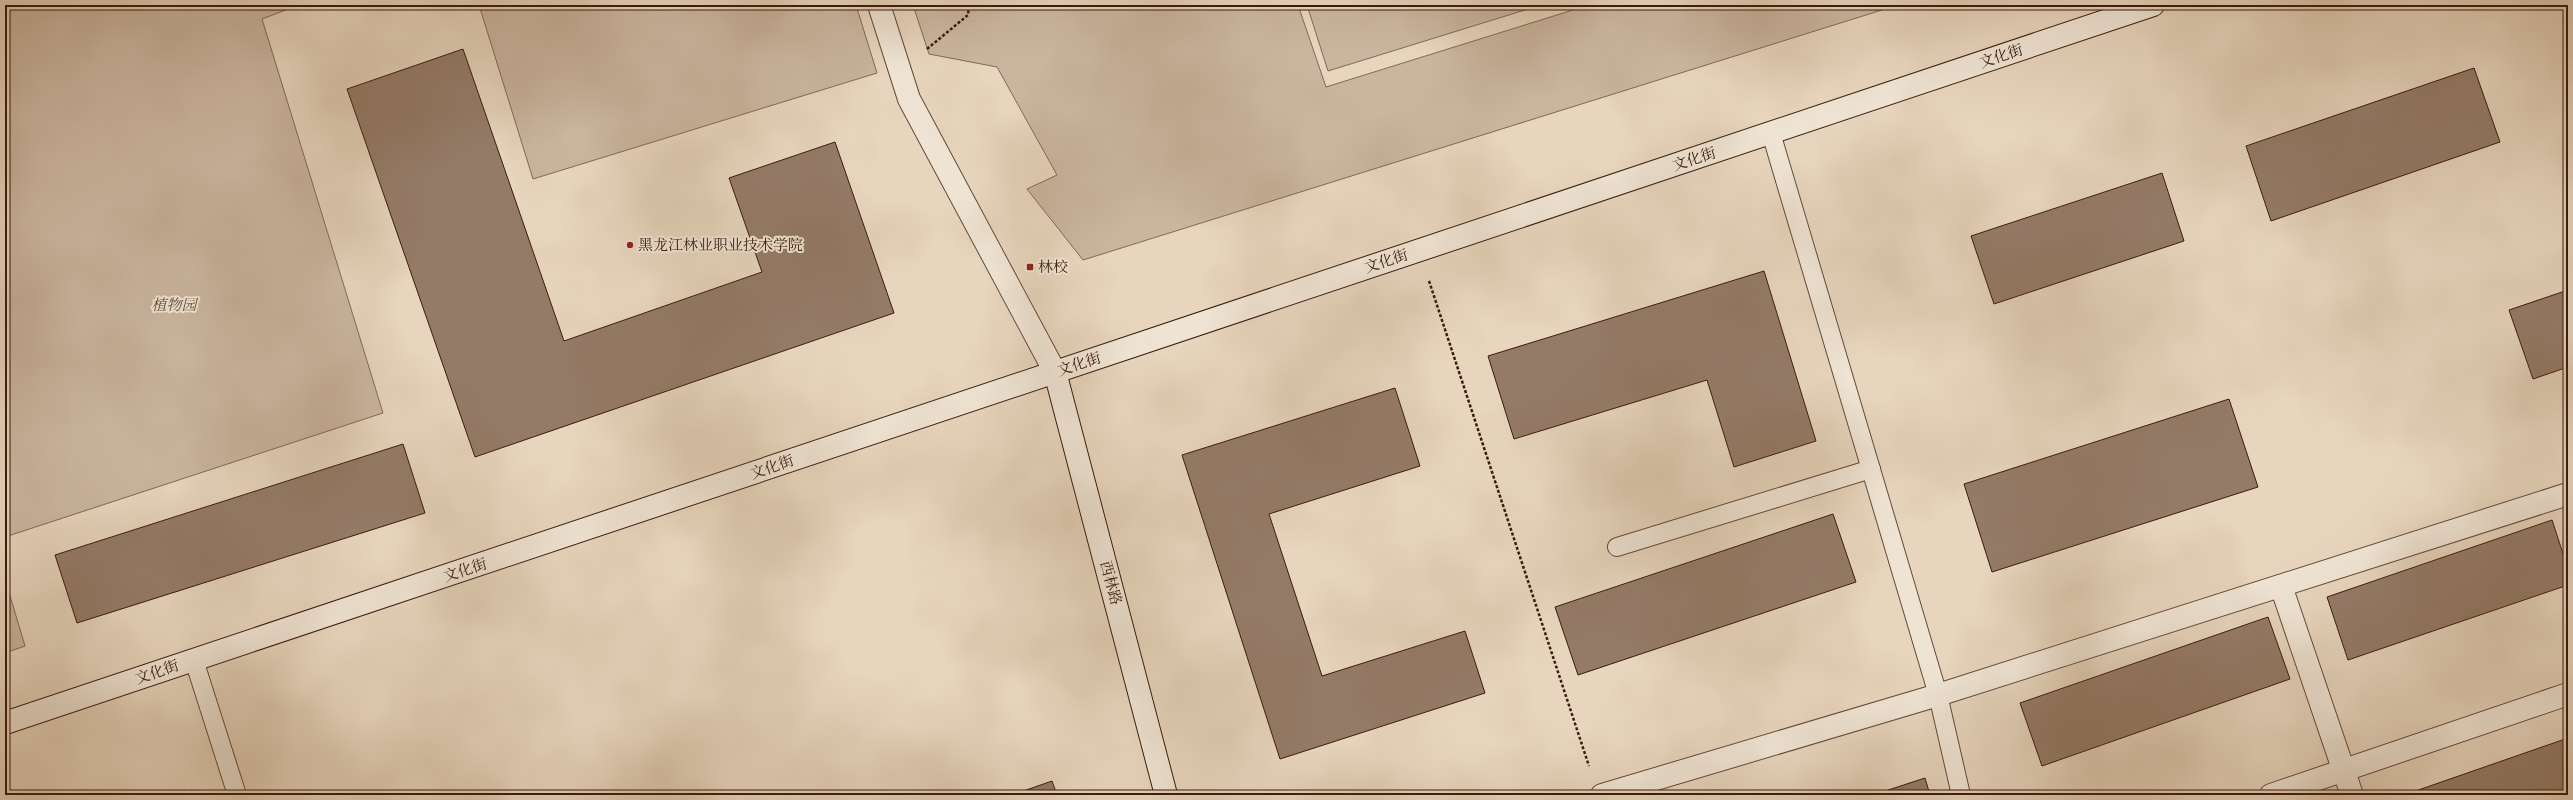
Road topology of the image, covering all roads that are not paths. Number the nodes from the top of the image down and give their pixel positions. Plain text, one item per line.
1 (879, 5) edge
2 (2153, 5) edge
3 (1771, 133) junction
4 (1055, 372) junction
5 (1871, 469) junction
6 (2568, 494) edge
7 (1617, 547) dead end
8 (2281, 586) junction
9 (194, 660) junction
10 (2568, 694) edge
11 (1938, 695) junction
12 (5, 724) edge
13 (2344, 771) junction
14 (237, 795) edge
15 (1166, 795) edge
16 (1602, 795) edge
17 (1961, 795) edge
18 (2272, 795) edge
19 (2352, 795) edge

1 - 4 street, 西林路
2 - 3 street, 文化街
3 - 4 street, 文化街
3 - 5 lane
4 - 9 street, 文化街
4 - 15 street, 西林路
5 - 7 lane
5 - 11 lane
6 - 8 street
8 - 11 street
8 - 13 street
9 - 12 street, 文化街
9 - 14 lane
10 - 13 street
11 - 16 street
11 - 17 lane
13 - 18 street
13 - 19 street

